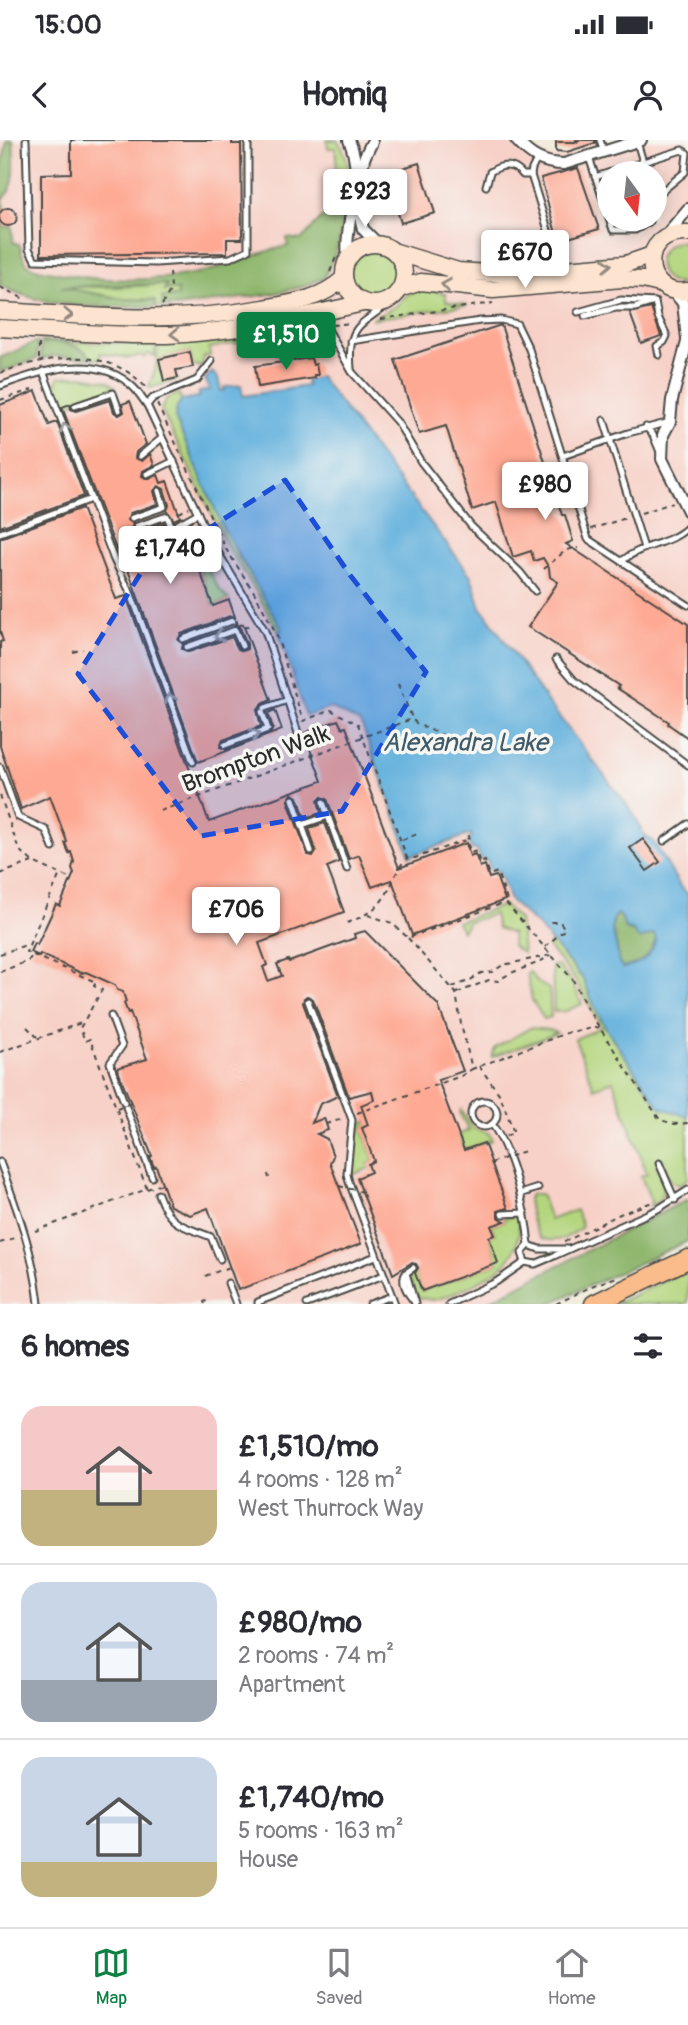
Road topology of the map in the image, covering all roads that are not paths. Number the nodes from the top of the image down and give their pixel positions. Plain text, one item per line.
1 (26, 140) edge
2 (248, 140) edge
3 (350, 140) edge
4 (516, 140) edge
5 (600, 140) edge
6 (373, 141) edge
7 (639, 141) edge
8 (604, 152) junction
9 (589, 156) junction
10 (537, 159) junction
11 (643, 161) edge
12 (646, 161) edge
13 (531, 175) junction
14 (595, 177) joint
15 (597, 183) edge
16 (486, 186) dead end
17 (667, 188) edge
18 (356, 192) junction
19 (688, 209) edge
20 (688, 233) edge
21 (551, 240) dead end
22 (661, 240) junction
23 (379, 244) junction
24 (396, 252) junction
25 (344, 253) junction
26 (652, 255) junction
27 (336, 277) junction
28 (674, 289) edge
29 (397, 293) junction
30 (655, 302) junction
31 (363, 303) junction
32 (0, 311) edge
33 (578, 312) dead end
34 (308, 316) junction
35 (585, 316) dead end
36 (0, 328) edge
37 (688, 338) edge
38 (351, 341) junction
39 (659, 355) dead end
40 (212, 362) dead end
41 (43, 371) junction
42 (352, 372) junction
43 (684, 376) edge
44 (0, 386) edge
45 (147, 405) junction
46 (75, 406) dead end
47 (119, 410) dead end
48 (604, 420) dead end
49 (670, 422) junction
50 (646, 427) junction
51 (162, 438) junction
52 (610, 440) junction
53 (140, 456) dead end
54 (563, 456) junction
55 (662, 459) junction
56 (174, 461) junction
57 (147, 474) dead end
58 (159, 491) dead end
59 (91, 499) junction
60 (688, 511) edge
61 (198, 513) junction
62 (132, 518) dead end
63 (137, 526) dead end
64 (688, 527) edge
65 (0, 533) edge
66 (215, 548) junction
67 (644, 548) junction
68 (183, 559) dead end
69 (622, 561) junction
70 (535, 591) dead end
71 (688, 605) edge
72 (232, 621) dead end
73 (183, 639) dead end
74 (187, 646) dead end
75 (242, 646) dead end
76 (556, 659) dead end
77 (288, 700) junction
78 (298, 733) dead end
79 (225, 745) dead end
80 (193, 762) dead end
81 (688, 765) edge
82 (0, 767) edge
83 (293, 799) dead end
84 (323, 802) dead end
85 (328, 816) junction
86 (688, 824) edge
87 (302, 825) junction
88 (664, 841) dead end
89 (53, 848) dead end
90 (311, 851) dead end
91 (347, 869) dead end
92 (308, 1001) dead end
93 (111, 1016) dead end
94 (492, 1124) junction
95 (0, 1162) edge
96 (659, 1163) dead end
97 (152, 1177) dead end
98 (538, 1188) dead end
99 (688, 1190) edge
100 (158, 1194) dead end
101 (520, 1194) junction
102 (673, 1197) junction
103 (646, 1205) road end
104 (525, 1213) junction
105 (649, 1213) junction
106 (502, 1214) dead end
107 (529, 1245) junction
108 (539, 1249) junction
109 (568, 1249) junction
110 (376, 1256) junction
111 (220, 1259) dead end
112 (688, 1259) edge
113 (524, 1262) junction
114 (538, 1262) junction
115 (413, 1268) dead end
116 (384, 1275) junction
117 (228, 1283) dead end
118 (392, 1296) junction
119 (414, 1302) edge
120 (39, 1304) edge
121 (236, 1304) edge
122 (258, 1304) edge
123 (307, 1304) edge
124 (370, 1304) edge
125 (395, 1304) edge
126 (449, 1304) edge
127 (594, 1304) edge

1 - 2 lane
3 - 6 street
3 - 18 street
4 - 10 street
5 - 8 lane
6 - 18 street
7 - 8 street
7 - 11 lane
8 - 9 street
9 - 10 street
9 - 14 lane
10 - 13 lane
12 - 17 lane
13 - 16 lane
13 - 21 lane
14 - 15 lane
18 - 23 street
18 - 25 street
19 - 22 street
20 - 22 main road
22 - 26 main road
23 - 24 main road
23 - 25 main road
24 -> 26 main road
24 - 29 main road
25 - 27 main road
26 - 28 main road
27 - 31 main road
32 -> 27 main road
28 -> 29 main road
28 - 37 street
29 - 31 main road
29 - 38 lane
30 - 33 lane
30 - 35 lane
30 - 39 lane
31 - 34 main road
34 -> 36 main road
34 - 42 lane
37 - 43 street
38 - 42 lane
38 - 54 lane
40 - 45 lane
41 - 44 lane
41 - 45 lane
59 -> 41 lane
42 - 70 lane
43 - 49 street
45 - 51 lane
46 - 47 lane
48 - 52 lane
49 - 50 lane
49 - 55 street
50 - 52 lane
50 - 55 lane
51 - 53 lane
51 - 56 lane
52 - 54 lane
52 - 67 lane
54 - 69 lane
55 - 60 street
56 - 57 lane
56 - 61 lane
58 - 62 lane
59 - 65 lane
80 -> 59 lane
61 - 63 lane
61 - 66 lane
64 - 67 lane
66 - 68 lane
66 - 77 lane
67 - 69 lane
69 - 71 lane
72 - 73 lane
75 -> 74 lane
76 - 81 lane
77 - 78 lane
79 -> 77 lane
82 - 89 lane
83 - 87 lane
84 - 85 lane
85 - 87 lane
85 - 91 lane
86 - 88 lane
87 - 90 lane
92 - 110 lane
93 - 97 lane
94 - 94 lane
94 - 101 lane
95 - 120 lane
96 - 102 lane
98 - 101 lane
99 - 102 lane
100 - 111 lane
101 - 104 lane
102 - 105 lane
103 - 105 lane
104 - 106 lane
104 - 107 lane
105 - 109 lane
107 - 108 lane
107 - 113 lane
108 - 109 lane
108 - 114 lane
109 - 114 lane
110 - 116 lane
110 - 122 lane
112 - 127 main road
113 - 114 lane
113 - 126 lane
115 - 119 lane
116 - 118 lane
116 - 123 lane
117 - 121 lane
118 - 124 lane
118 - 125 lane

